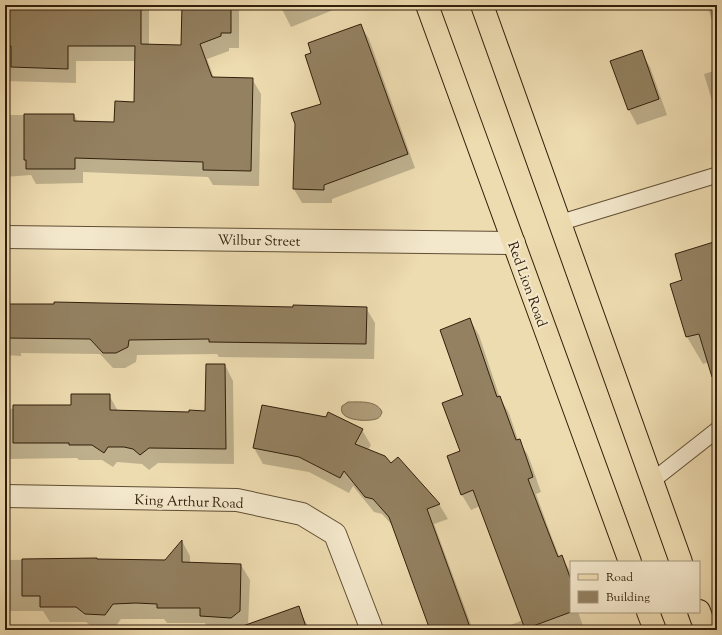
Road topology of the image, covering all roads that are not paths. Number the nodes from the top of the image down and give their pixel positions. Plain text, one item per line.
1 (427, 5) edge
2 (482, 5) edge
3 (717, 175) edge
4 (559, 224) junction
5 (5, 237) edge
6 (514, 243) junction
7 (717, 430) edge
8 (652, 481) junction
9 (5, 496) edge
10 (630, 561) edge
11 (681, 561) edge
12 (648, 613) edge
13 (700, 613) edge
14 (372, 630) edge
15 (654, 630) edge
16 (706, 630) edge

1 - 6 main road, Red Lion Road
2 - 4 main road
3 - 4 lane
4 - 8 main road
5 - 6 street, Wilbur Street
6 - 10 main road, Red Lion Road
7 - 8 lane
8 - 11 main road
9 - 14 street, King Arthur Road
12 - 15 main road
13 - 16 main road

